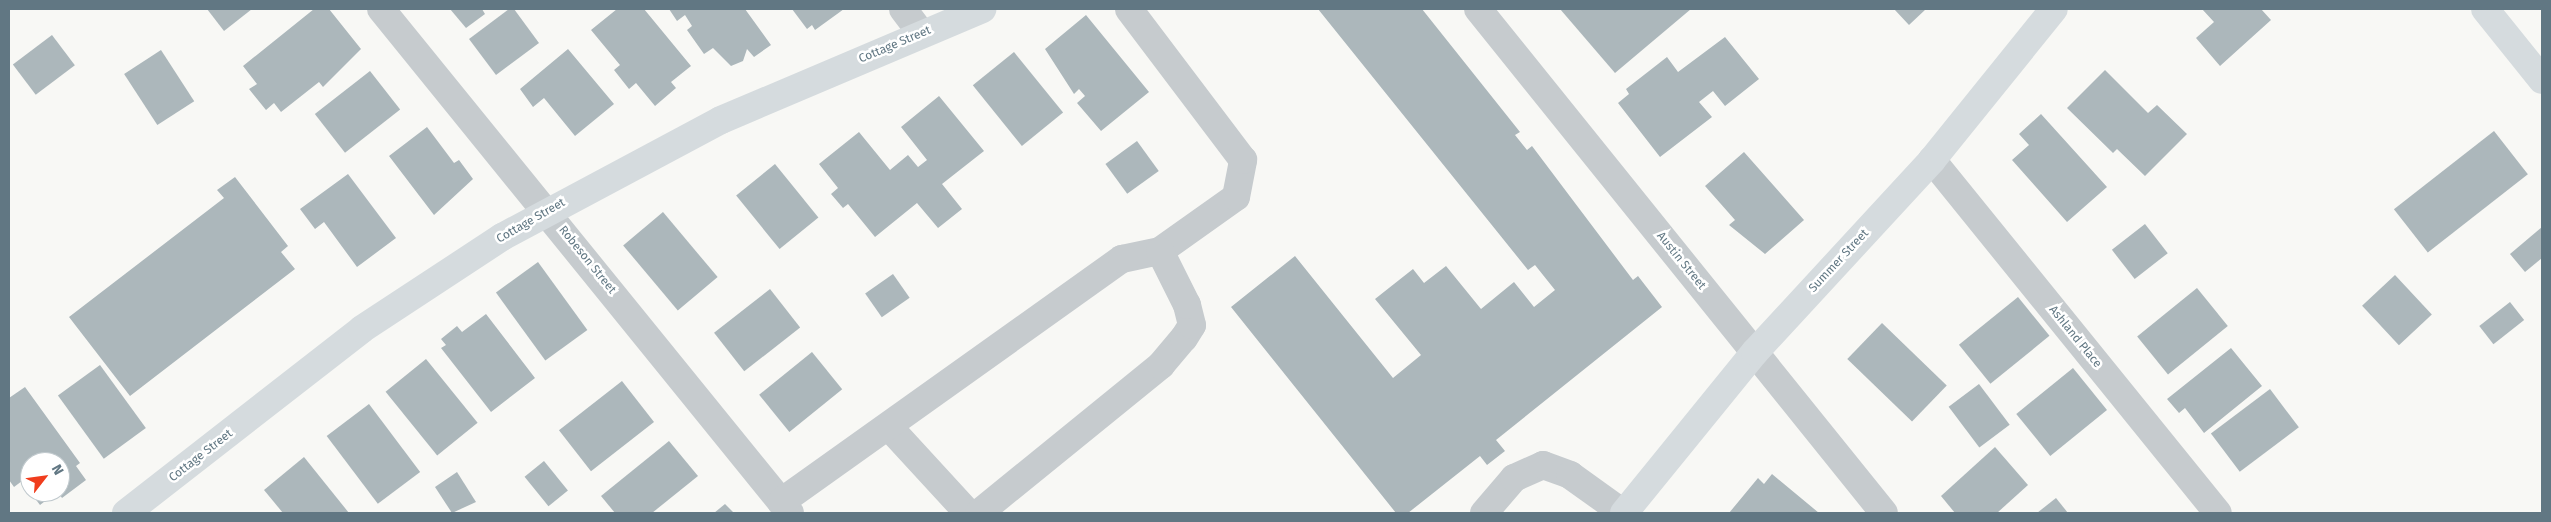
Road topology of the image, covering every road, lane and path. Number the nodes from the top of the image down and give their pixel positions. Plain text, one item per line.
1 (381, 9) edge
2 (903, 9) edge
3 (982, 9) edge
4 (1129, 9) edge
5 (1478, 9) edge
6 (2054, 9) edge
7 (2484, 9) edge
8 (922, 34) junction
9 (2542, 80) edge
10 (1932, 160) junction
11 (547, 211) junction
12 (1160, 251) junction
13 (1755, 352) junction
14 (889, 427) junction
15 (786, 508) edge
16 (126, 513) edge
17 (968, 513) edge
18 (979, 513) edge
19 (1484, 513) edge
20 (1623, 513) edge
21 (1884, 513) edge
22 (2218, 513) edge

1 - 11 street, Robeson Street
2 - 8 street
3 - 8 main road, Cottage Street
4 - 12 street
5 - 13 street, Austin Street
6 - 10 main road, Summer Street
7 - 9 main road
8 - 11 main road, Cottage Street
10 - 13 main road, Summer Street
10 - 22 street, Ashland Place
11 - 15 street, Robeson Street
11 - 16 main road, Cottage Street
12 - 14 street
12 - 18 street
13 - 20 main road, Summer Street
13 - 21 street, Austin Street
14 - 15 street
14 - 17 street
19 - 20 street

